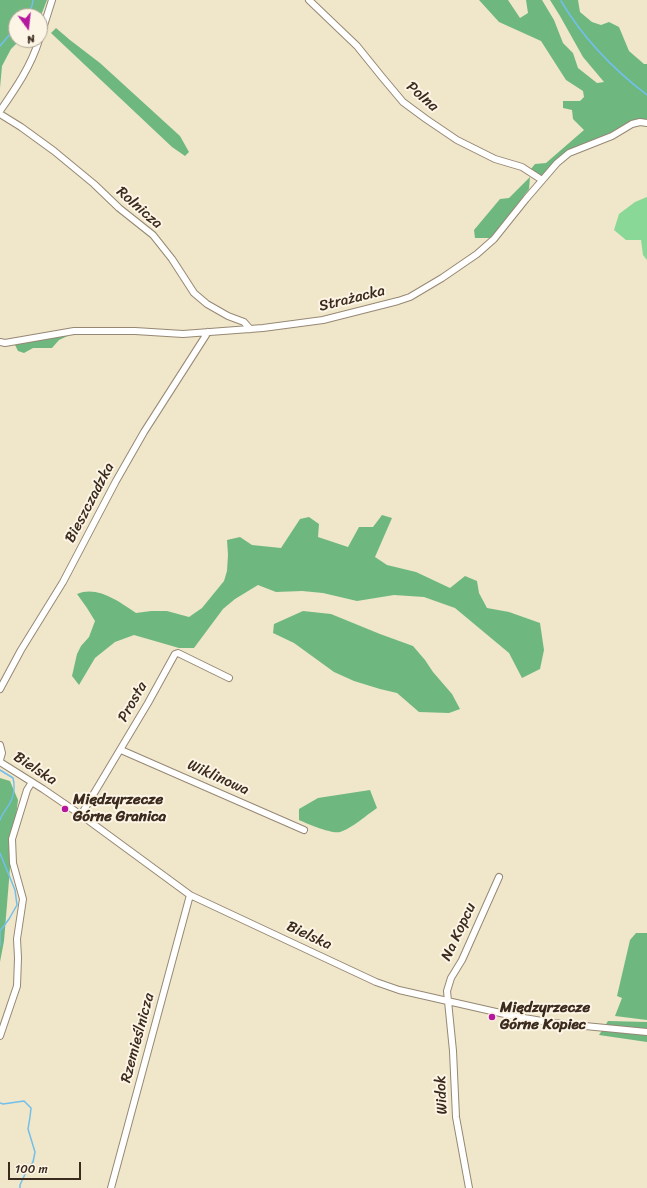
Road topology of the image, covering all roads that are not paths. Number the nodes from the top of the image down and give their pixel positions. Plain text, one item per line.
1 (52, 0) edge
2 (309, 0) edge
3 (48, 13) edge
4 (37, 48) edge
5 (0, 111) edge
6 (0, 114) edge
7 (647, 122) edge
8 (542, 180) junction
9 (250, 329) junction
10 (208, 332) junction
11 (0, 342) edge
12 (229, 678) dead end
13 (0, 689) edge
14 (0, 745) edge
15 (120, 750) junction
16 (0, 761) edge
17 (32, 782) junction
18 (81, 815) junction
19 (304, 830) dead end
20 (499, 877) dead end
21 (190, 895) junction
22 (447, 1000) junction
23 (647, 1032) edge
24 (0, 1036) edge
25 (112, 1188) edge
26 (469, 1188) edge

1 - 3 street
2 - 8 street, Polna
4 - 5 street
6 - 9 street, Rolnicza
7 - 8 street, Strażacka
8 - 9 street, Strażacka
9 - 10 street, Strażacka
10 - 11 street, Strażacka
10 - 13 street, Bieszczadzka
12 - 15 street, Prosta
14 - 16 street
15 - 18 street, Prosta
15 - 19 street, Wiklinowa
16 - 17 street, Bielska
17 - 18 street, Bielska
17 - 24 street
18 - 21 street, Bielska
20 - 22 street, Na Kopcu
21 - 22 street, Bielska
21 - 25 street, Rzemieślnicza
22 - 23 street, Bielska
22 - 26 street, Widok

